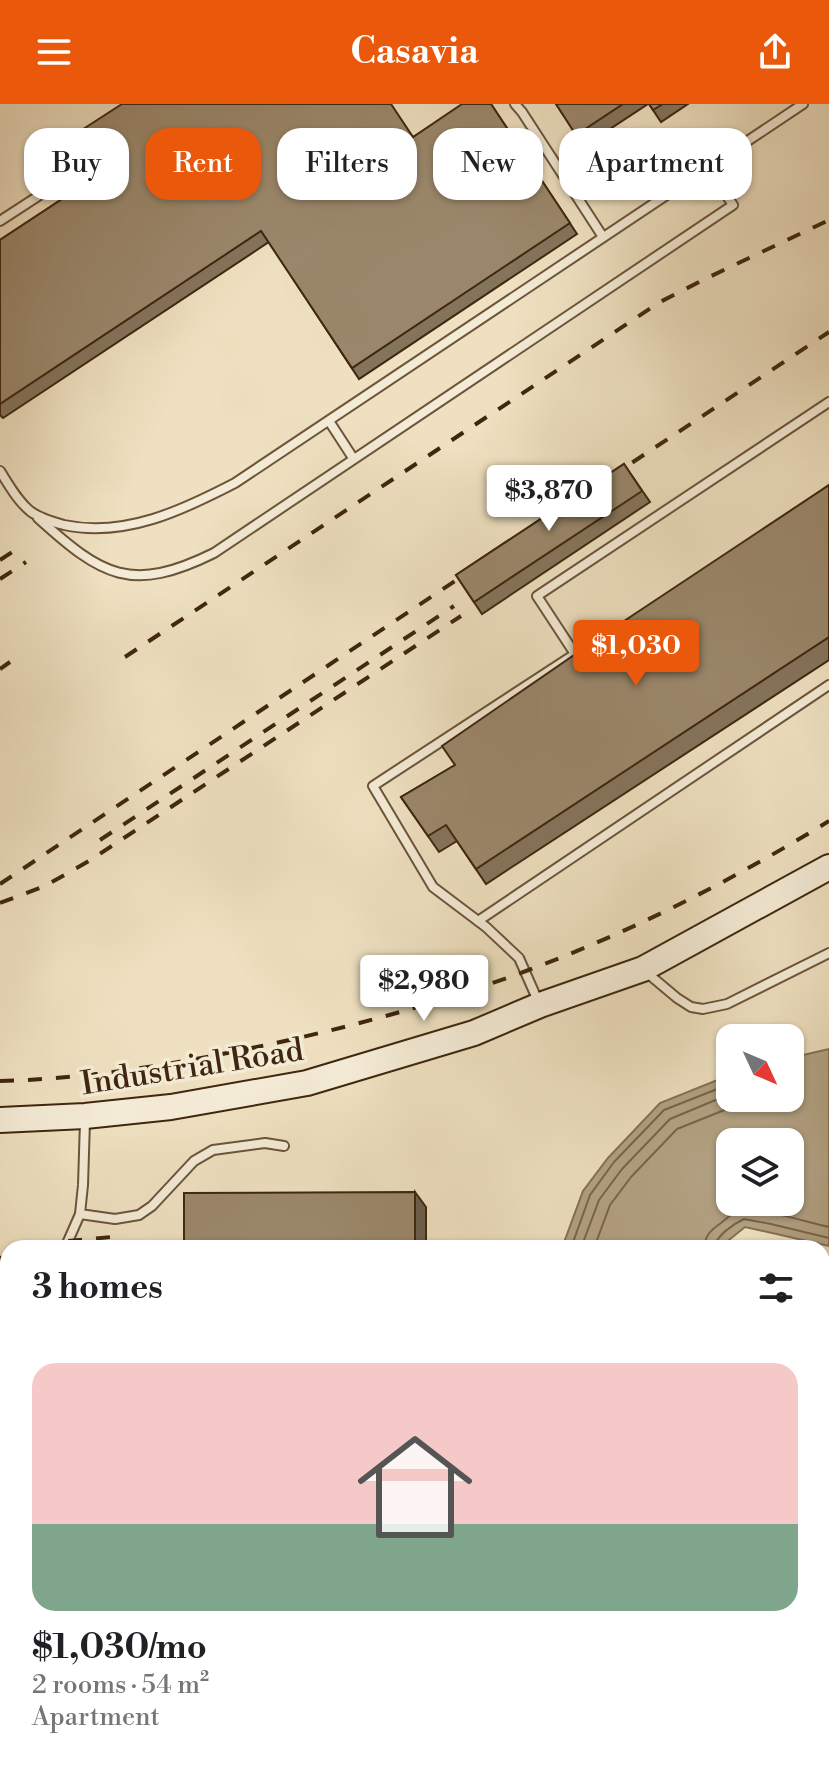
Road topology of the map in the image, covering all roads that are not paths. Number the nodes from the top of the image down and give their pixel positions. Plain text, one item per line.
1 (515, 104) edge
2 (803, 104) edge
3 (752, 138) edge
4 (32, 200) edge
5 (659, 200) edge
6 (730, 200) edge
7 (0, 221) edge
8 (603, 237) junction
9 (829, 402) edge
10 (329, 421) junction
11 (353, 458) junction
12 (0, 471) edge
13 (32, 512) junction
14 (829, 685) edge
15 (829, 867) edge
16 (478, 921) junction
17 (829, 953) edge
18 (643, 969) junction
19 (540, 1005) junction
20 (85, 1116) junction
21 (0, 1120) edge
22 (284, 1146) dead end
23 (80, 1214) junction
24 (69, 1240) edge

1 - 8 lane
2 - 3 lane
4 - 7 lane
5 - 8 lane
6 - 11 lane
8 - 10 lane
9 - 16 lane
10 - 11 lane
10 - 13 lane
11 - 13 lane
12 - 13 lane
14 - 16 lane
15 - 18 street, Industrial Road
16 - 19 lane
17 - 18 lane
18 - 19 street, Industrial Road
19 - 20 street, Industrial Road
20 - 21 street, Industrial Road
20 - 23 lane
22 - 23 lane
23 - 24 lane

